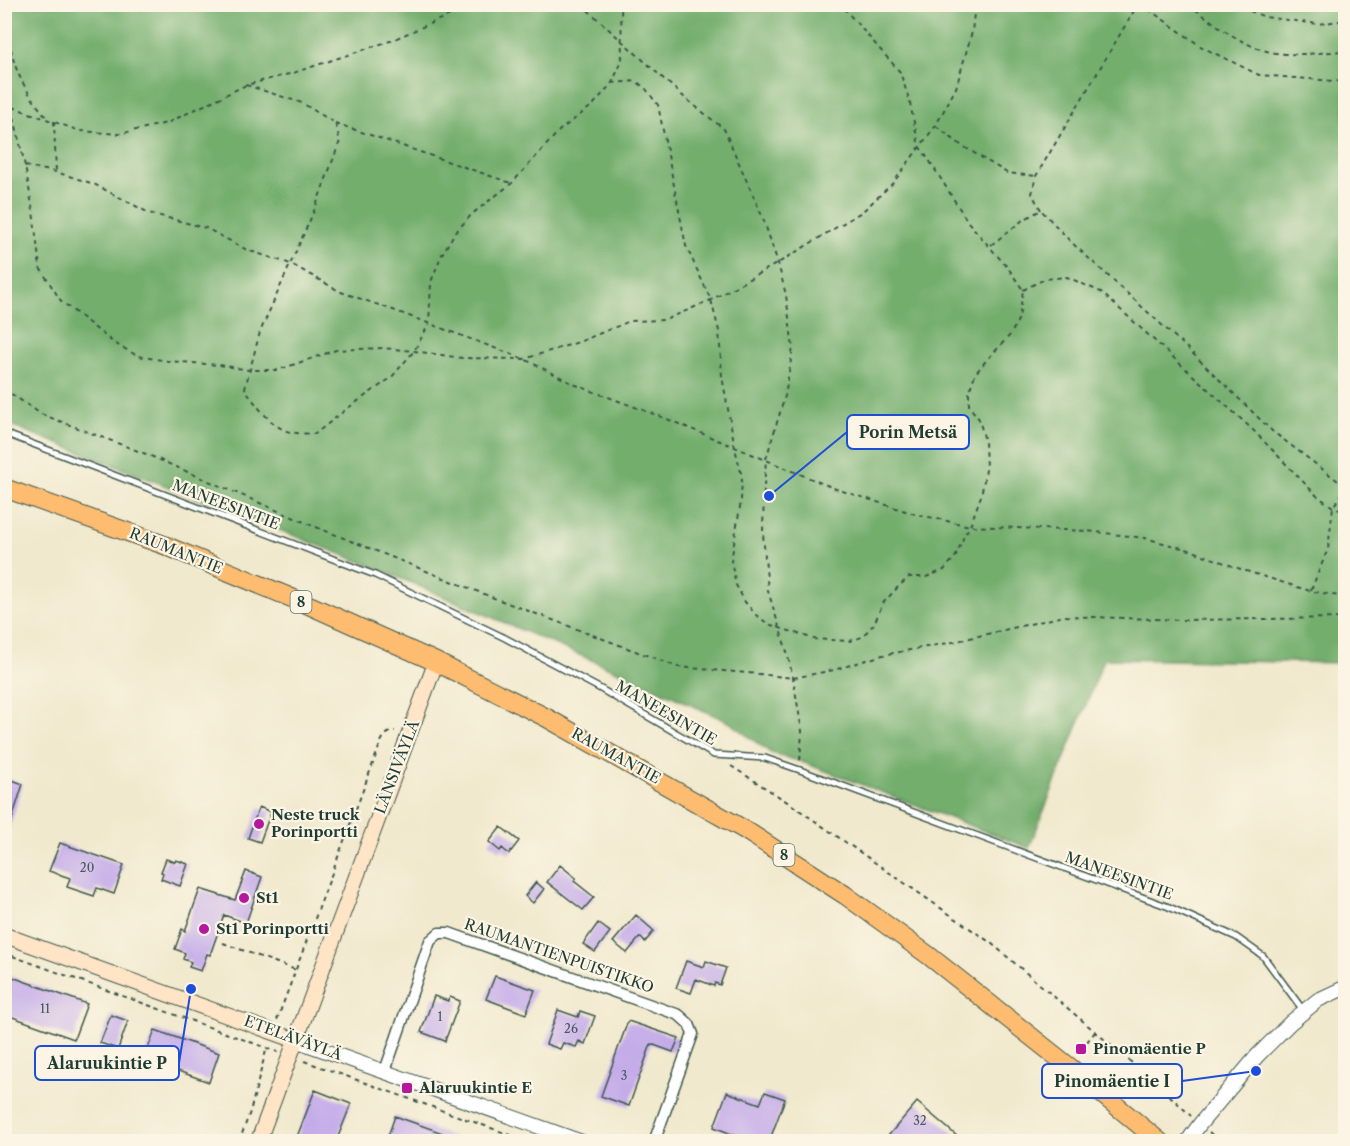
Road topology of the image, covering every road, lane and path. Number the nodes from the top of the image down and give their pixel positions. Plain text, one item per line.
1 (12, 4) edge
2 (475, 4) edge
3 (581, 4) edge
4 (621, 4) edge
5 (840, 4) edge
6 (975, 4) edge
7 (1140, 4) edge
8 (1188, 4) edge
9 (1233, 4) edge
10 (1346, 20) edge
11 (622, 43) junction
12 (1346, 51) edge
13 (1346, 82) edge
14 (4, 83) edge
15 (612, 83) junction
16 (246, 85) junction
17 (4, 104) edge
18 (12, 108) junction
19 (47, 118) junction
20 (54, 121) junction
21 (335, 123) junction
22 (936, 125) junction
23 (919, 146) junction
24 (25, 166) junction
25 (56, 172) junction
26 (1036, 176) junction
27 (512, 183) junction
28 (1041, 210) junction
29 (990, 246) junction
30 (778, 263) junction
31 (291, 264) junction
32 (1023, 290) junction
33 (711, 300) junction
34 (429, 324) junction
35 (414, 351) junction
36 (524, 359) junction
37 (249, 370) junction
38 (4, 389) edge
39 (4, 433) edge
40 (735, 448) junction
41 (766, 459) junction
42 (1345, 487) edge
43 (4, 488) edge
44 (1333, 507) junction
45 (1346, 513) edge
46 (970, 526) junction
47 (1310, 591) junction
48 (1346, 597) edge
49 (1346, 618) edge
50 (780, 628) junction
51 (436, 662) junction
52 (793, 678) junction
53 (410, 730) junction
54 (714, 755) junction
55 (800, 770) junction
56 (4, 935) edge
57 (223, 943) dead end
58 (4, 953) edge
59 (296, 970) junction
60 (1346, 987) edge
61 (1304, 1012) junction
62 (273, 1031) junction
63 (1095, 1032) junction
64 (295, 1040) junction
65 (267, 1048) junction
66 (1081, 1049) dead end
67 (289, 1056) junction
68 (384, 1071) junction
69 (1200, 1124) junction
70 (239, 1142) edge
71 (258, 1142) edge
72 (530, 1142) edge
73 (582, 1142) edge
74 (654, 1142) edge
75 (1160, 1142) edge
76 (1187, 1142) edge

1 - 19 path
2 - 16 path
3 - 11 path
4 - 11 path
5 - 23 path
6 - 22 path
7 - 13 path
7 - 26 path
8 - 12 path
9 - 10 path
11 - 15 path
11 - 30 path
14 - 18 path
15 - 27 path
15 - 33 path
16 - 20 path
16 - 21 path
17 - 18 path
18 - 19 path
18 - 24 path
19 - 20 path
20 - 25 path
21 - 27 path
21 - 31 path
22 - 23 path
22 - 26 path
23 - 29 path
23 - 30 path
24 - 25 path
24 - 37 path
25 - 31 path
26 - 28 path
27 - 34 path
28 - 29 path
28 - 42 path
29 - 32 path
30 - 33 path
30 - 41 path
31 - 34 path
31 - 37 path
32 - 44 path
32 - 46 path
33 - 36 path
33 - 40 path
34 - 35 path
34 - 36 path
35 - 36 path
35 - 37 path
35 - 37 path
36 - 40 path
38 - 52 path
39 - 54 lane, MANEESINTIE
40 - 41 path
40 - 50 path
41 - 46 path
41 - 50 path
42 - 44 path
43 - 51 highway, RAUMANTIE / 8
44 - 45 path
44 - 47 path
46 - 47 path
46 - 50 path
47 - 48 path
49 - 52 path
50 - 52 path
51 - 53 main road, LÄNSIVÄYLÄ
51 - 75 highway, RAUMANTIE / 8
52 - 55 path
53 - 59 path
53 - 64 main road, LÄNSIVÄYLÄ
54 - 55 lane, MANEESINTIE
54 - 63 path
55 - 61 lane, MANEESINTIE
56 - 62 main road, ETELÄVÄYLÄ
57 - 59 path
58 - 65 path
59 - 62 path
60 - 61 street
61 - 69 street
62 - 64 main road, ETELÄVÄYLÄ
62 - 65 path
63 - 66 path
63 - 69 path
64 - 67 main road, LÄNSIVÄYLÄ
64 - 68 street, ETELÄVÄYLÄ
65 - 67 path
65 - 70 path
67 - 71 main road, LÄNSIVÄYLÄ
67 - 72 path
68 - 73 street, ETELÄVÄYLÄ
68 - 74 street, RAUMANTIENPUISTIKKO
69 - 76 street

